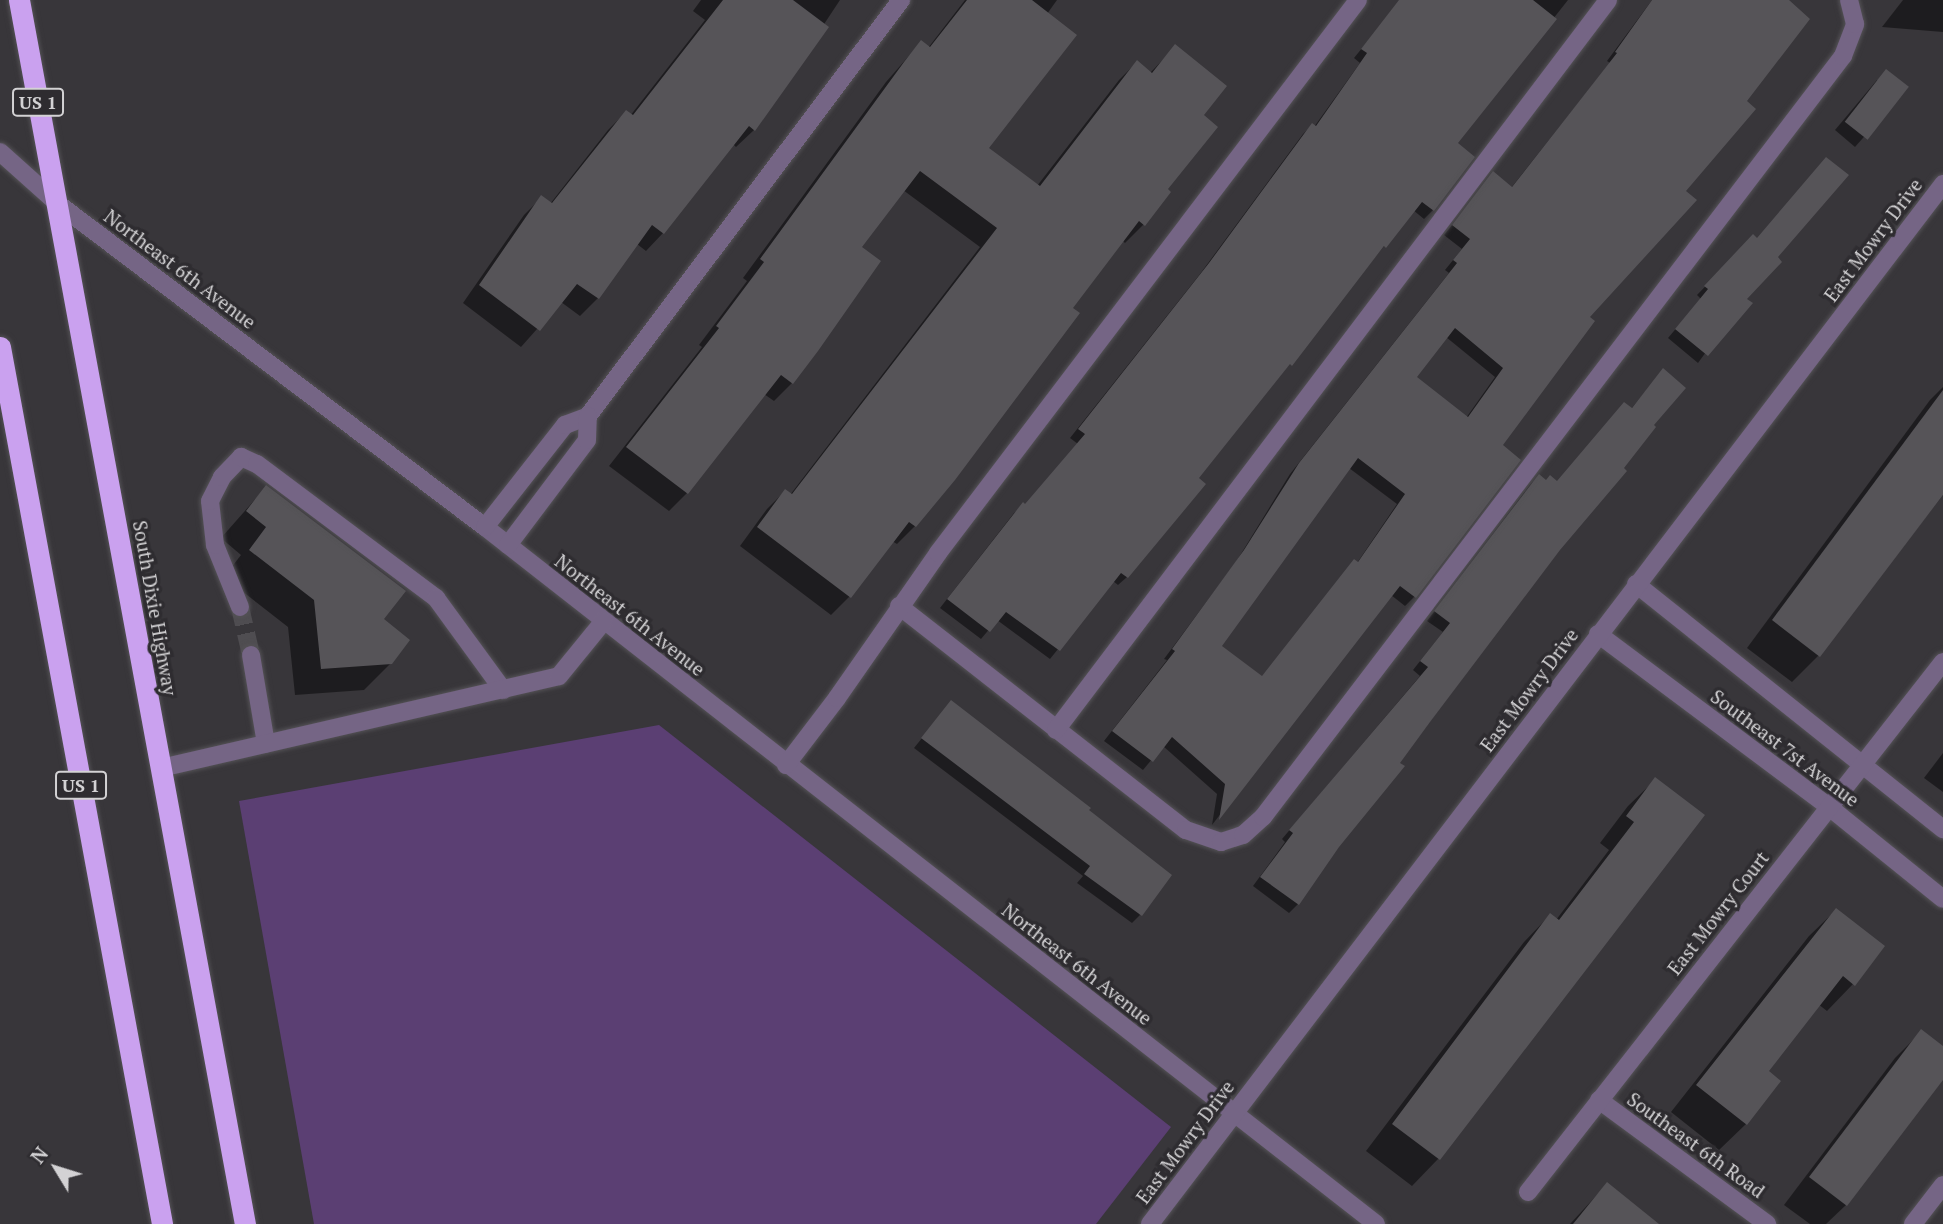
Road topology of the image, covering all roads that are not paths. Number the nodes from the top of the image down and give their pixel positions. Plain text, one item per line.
1 (19, 0) edge
2 (901, 0) edge
3 (1358, 0) edge
4 (1608, 0) edge
5 (1849, 0) edge
6 (0, 152) edge
7 (1943, 184) edge
8 (57, 203) junction
9 (0, 347) edge
10 (588, 416) junction
11 (485, 527) junction
12 (508, 545) junction
13 (1636, 584) junction
14 (900, 606) junction
15 (240, 607) tunnel mouth
16 (603, 622) junction
17 (1598, 634) junction
18 (251, 655) tunnel mouth
19 (1943, 662) edge
20 (503, 690) junction
21 (1056, 730) junction
22 (266, 744) junction
23 (1864, 764) junction
24 (786, 765) junction
25 (161, 768) junction
26 (1829, 807) junction
27 (1943, 829) edge
28 (1943, 899) edge
29 (1599, 1100) junction
30 (1233, 1112) junction
31 (1943, 1185) edge
32 (1528, 1192) dead end
33 (162, 1224) edge
34 (245, 1224) edge
35 (1150, 1224) edge
36 (1376, 1224) edge
37 (1767, 1224) edge
38 (1913, 1224) edge

1 - 8 highway, South Dixie Highway / US 1
2 - 10 street
3 - 14 street
4 - 21 street
5 - 21 street
6 - 8 street, Northeast 6th Avenue
7 - 13 street, East Mowry Drive
8 - 11 street, Northeast 6th Avenue
8 - 25 highway, South Dixie Highway / US 1
9 - 33 highway, US 1
10 - 11 street
10 - 12 street
11 - 12 street, Northeast 6th Avenue
12 - 16 street, Northeast 6th Avenue
13 - 17 street, East Mowry Drive
13 - 23 street, Southeast 7st Avenue
14 - 21 street
14 - 24 street
15 - 20 street
16 - 20 street
16 - 24 street, Northeast 6th Avenue
17 - 26 street, Southeast 7st Avenue
17 - 30 street, East Mowry Drive
18 - 22 street
19 - 23 street, East Mowry Court
20 - 22 street
22 - 25 street
23 - 26 street, East Mowry Court
23 - 27 street, Southeast 7st Avenue
24 - 30 street, Northeast 6th Avenue
25 - 34 highway, South Dixie Highway / US 1
26 - 28 street, Southeast 7st Avenue
26 - 29 street, East Mowry Court
29 - 32 street, East Mowry Court
29 - 37 street, Southeast 6th Road
30 - 35 street, East Mowry Drive
30 - 36 street, Northeast 6th Avenue
31 - 38 street

